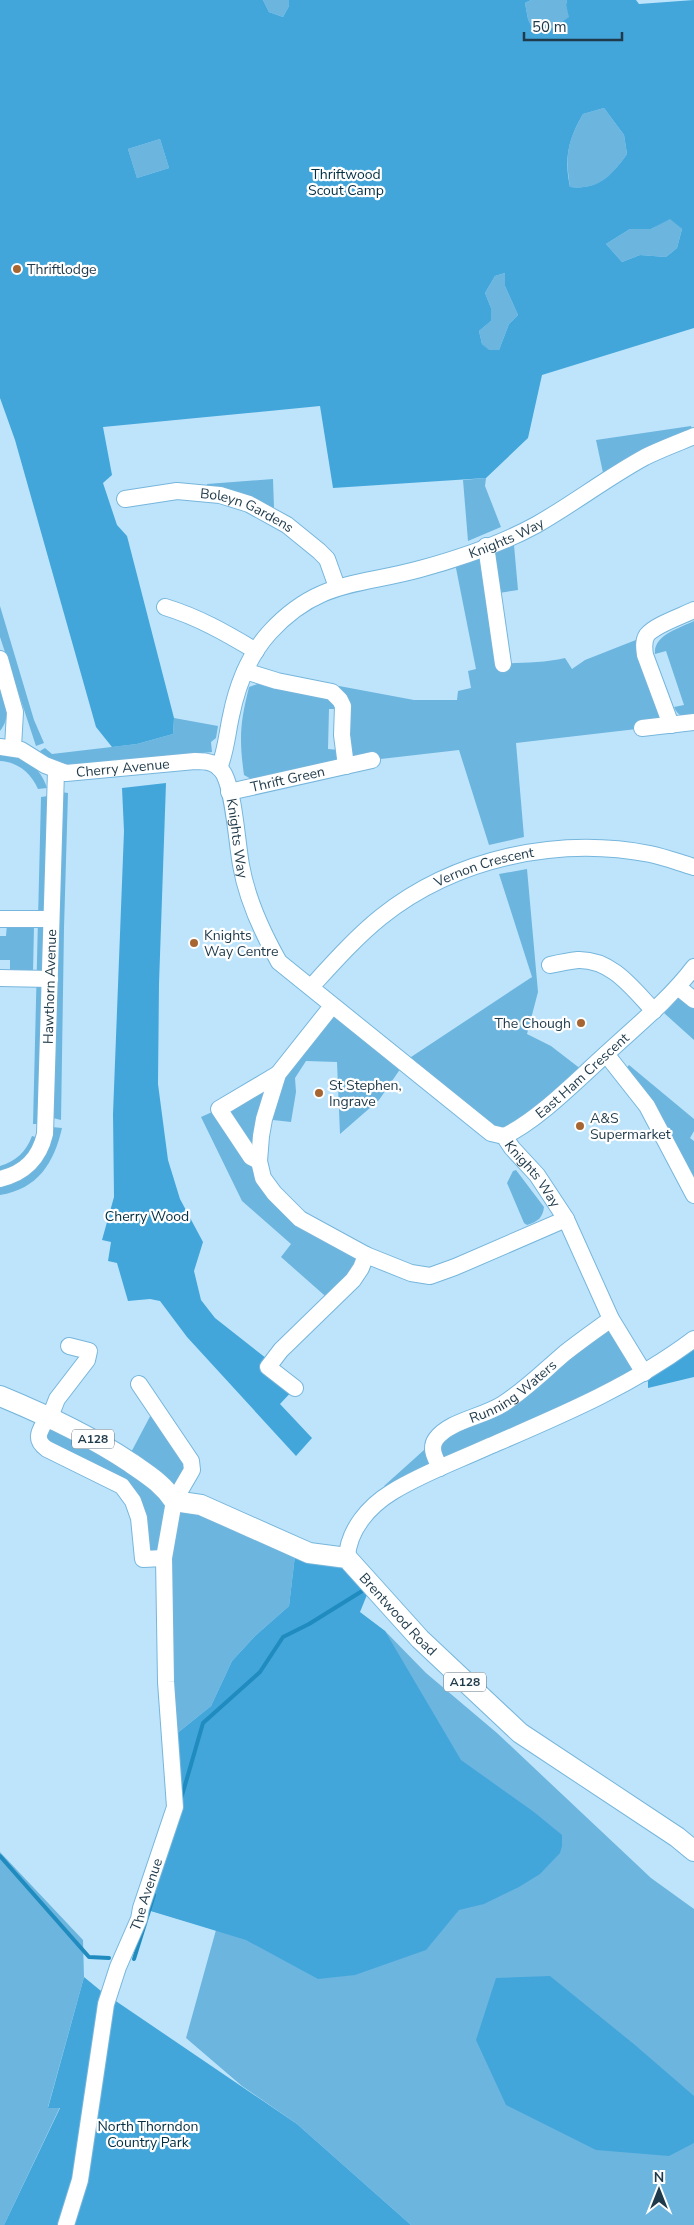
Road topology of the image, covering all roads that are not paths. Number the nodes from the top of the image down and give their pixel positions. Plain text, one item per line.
1 (694, 436) edge
2 (126, 499) dead end
3 (486, 546) junction
4 (337, 587) junction
5 (165, 608) dead end
6 (694, 610) edge
7 (256, 651) junction
8 (0, 658) edge
9 (503, 664) dead end
10 (245, 671) junction
11 (694, 722) edge
12 (670, 725) junction
13 (642, 728) dead end
14 (7, 747) edge
15 (372, 760) dead end
16 (346, 766) junction
17 (219, 768) junction
18 (56, 771) junction
19 (229, 792) junction
20 (694, 867) edge
21 (0, 919) edge
22 (51, 919) junction
23 (550, 965) dead end
24 (694, 967) edge
25 (0, 978) edge
26 (50, 979) junction
27 (311, 987) junction
28 (678, 987) junction
29 (694, 1000) edge
30 (332, 1006) junction
31 (654, 1011) junction
32 (606, 1054) junction
33 (278, 1074) junction
34 (504, 1136) junction
35 (259, 1161) junction
36 (0, 1179) edge
37 (694, 1195) edge
38 (566, 1219) junction
39 (366, 1256) junction
40 (612, 1319) junction
41 (694, 1339) edge
42 (69, 1346) dead end
43 (644, 1373) junction
44 (139, 1384) dead end
45 (295, 1388) dead end
46 (0, 1396) edge
47 (49, 1416) junction
48 (440, 1468) junction
49 (174, 1501) junction
50 (164, 1558) junction
51 (348, 1558) junction
52 (694, 1851) edge
53 (66, 2225) edge

1 - 3 street, Knights Way
2 - 4 street, Boleyn Gardens
3 - 4 street, Knights Way
3 - 9 street
4 - 7 street, Knights Way
5 - 7 street
6 - 12 street
7 - 10 street, Knights Way
8 - 14 street
10 - 16 street
10 - 17 street, Knights Way
11 - 12 street
12 - 13 street
14 - 18 street, Cherry Avenue
15 - 16 street, Thrift Green
16 - 19 street, Thrift Green
17 - 18 street, Cherry Avenue
17 - 19 street, Knights Way
18 - 22 street, Hawthorn Avenue
19 - 27 street, Knights Way
20 - 27 street, Vernon Crescent
21 - 22 street
22 - 26 street, Hawthorn Avenue
23 - 31 street
24 - 28 street, East Ham Crescent
25 - 26 street
26 - 36 street, Hawthorn Avenue
27 - 30 street, Knights Way
28 - 29 street
28 - 31 street, East Ham Crescent
30 - 33 street
30 - 34 street, Knights Way
31 - 32 street, East Ham Crescent
32 - 34 street, East Ham Crescent
32 - 37 street
33 - 35 street
33 - 35 street
34 - 38 street, Knights Way
35 - 39 street
38 - 39 street
38 - 40 street, Knights Way
39 - 45 street
40 - 43 street, Knights Way
40 - 48 street, Running Waters
41 - 43 street
42 - 47 street
43 - 48 street
44 - 49 street
46 - 47 main road, A128
47 - 49 main road, A128
47 - 50 street
48 - 51 street
49 - 50 street, The Avenue
49 - 51 main road
50 - 53 street, The Avenue
51 - 52 main road, Brentwood Road / A128

